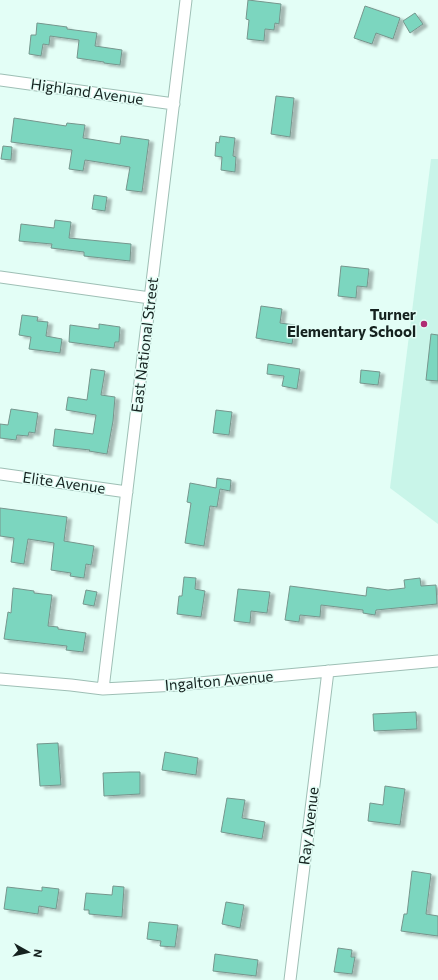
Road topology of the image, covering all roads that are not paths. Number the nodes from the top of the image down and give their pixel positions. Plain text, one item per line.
1 (186, 0) edge
2 (0, 80) edge
3 (174, 104) junction
4 (0, 277) edge
5 (150, 298) junction
6 (0, 474) edge
7 (127, 492) junction
8 (438, 660) edge
9 (328, 671) junction
10 (0, 679) edge
11 (103, 689) junction
12 (290, 980) edge

1 - 3 street, East National Street
2 - 3 street, Highland Avenue
3 - 5 street, East National Street
4 - 5 street
5 - 7 street, East National Street
6 - 7 street, Elite Avenue
7 - 11 street, East National Street
8 - 9 street, Ingalton Avenue
9 - 11 street, Ingalton Avenue
9 - 12 street, Ray Avenue
10 - 11 street, Ingalton Avenue

